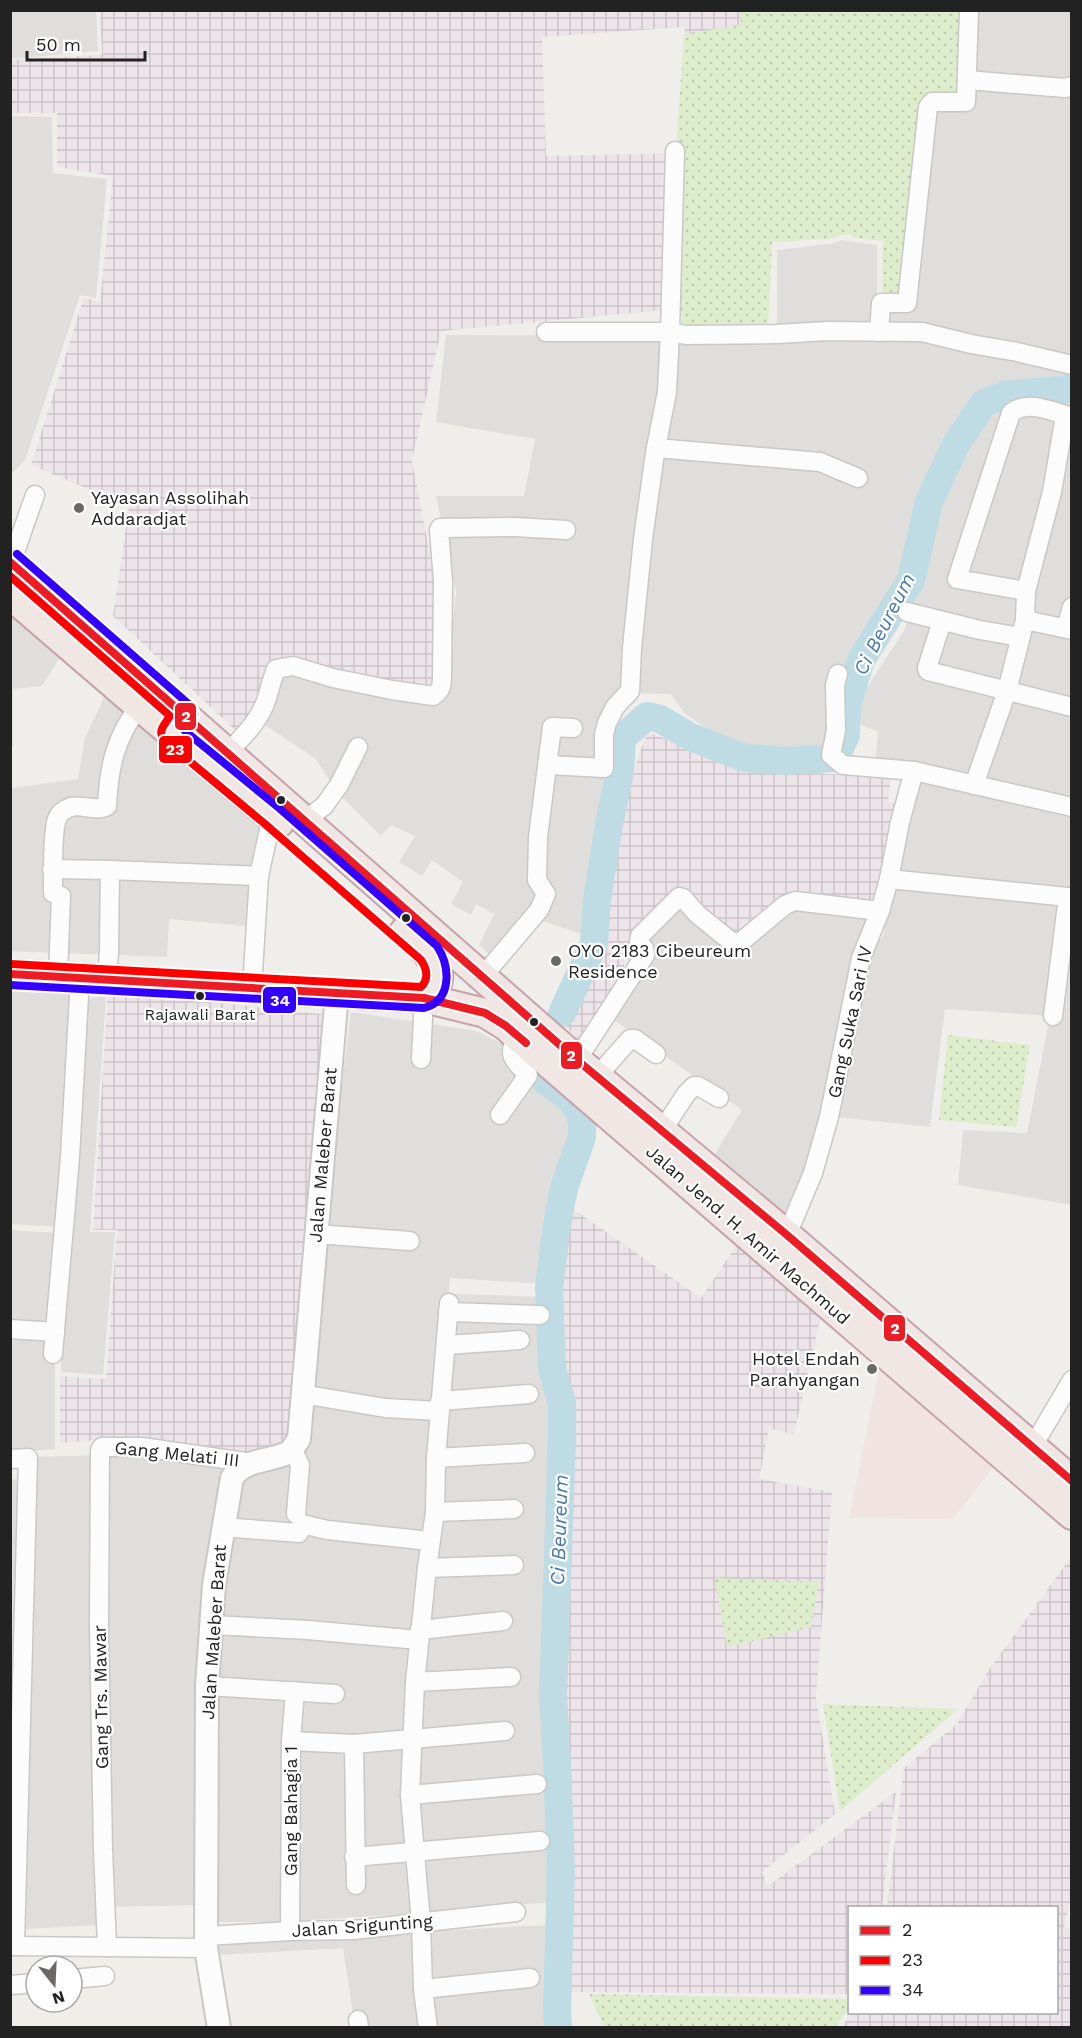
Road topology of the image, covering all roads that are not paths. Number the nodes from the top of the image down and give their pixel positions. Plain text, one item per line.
1 (969, 10) edge
2 (967, 80) junction
3 (1071, 86) edge
4 (675, 151) dead end
5 (546, 332) dead end
6 (670, 332) junction
7 (879, 332) junction
8 (1071, 365) edge
9 (1068, 416) edge
10 (656, 448) junction
11 (858, 478) dead end
12 (35, 495) dead end
13 (566, 530) dead end
14 (11, 563) edge
15 (1026, 591) junction
16 (10, 595) edge
17 (1071, 607) edge
18 (907, 612) dead end
19 (942, 621) junction
20 (1022, 628) junction
21 (1069, 629) edge
22 (838, 674) dead end
23 (1007, 691) junction
24 (139, 706) junction
25 (1071, 707) edge
26 (177, 724) junction
27 (573, 728) dead end
28 (358, 747) dead end
29 (228, 752) junction
30 (548, 765) junction
31 (914, 771) junction
32 (974, 785) junction
33 (1071, 807) edge
34 (272, 816) junction
35 (305, 820) junction
36 (52, 869) junction
37 (110, 870) junction
38 (259, 876) junction
39 (889, 879) junction
40 (1070, 897) edge
41 (880, 912) junction
42 (1066, 968) edge
43 (10, 974) edge
44 (483, 976) junction
45 (82, 978) junction
46 (252, 988) junction
47 (337, 993) junction
48 (424, 998) junction
49 (1053, 1016) dead end
50 (519, 1028) junction
51 (656, 1054) dead end
52 (421, 1059) dead end
53 (577, 1060) junction
54 (599, 1078) junction
55 (719, 1098) dead end
56 (500, 1114) dead end
57 (662, 1131) junction
58 (316, 1234) junction
59 (786, 1235) junction
60 (410, 1241) dead end
61 (540, 1315) dead end
62 (10, 1329) edge
63 (55, 1332) junction
64 (520, 1340) dead end
65 (446, 1345) junction
66 (53, 1354) dead end
67 (1071, 1380) edge
68 (302, 1394) junction
69 (529, 1394) dead end
70 (440, 1406) junction
71 (102, 1447) joint
72 (293, 1450) junction
73 (525, 1453) dead end
74 (436, 1458) junction
75 (1026, 1458) junction
76 (19, 1459) edge
77 (252, 1463) junction
78 (1071, 1481) edge
79 (514, 1509) dead end
80 (435, 1512) junction
81 (296, 1514) dead end
82 (1071, 1515) edge
83 (222, 1527) junction
84 (430, 1541) junction
85 (514, 1565) dead end
86 (427, 1568) junction
87 (503, 1621) dead end
88 (212, 1625) junction
89 (419, 1635) junction
90 (511, 1677) dead end
91 (415, 1682) junction
92 (207, 1686) junction
93 (295, 1691) junction
94 (335, 1694) dead end
95 (505, 1731) dead end
96 (412, 1740) junction
97 (291, 1741) junction
98 (354, 1744) junction
99 (537, 1784) dead end
100 (410, 1795) junction
101 (540, 1841) dead end
102 (415, 1851) junction
103 (354, 1857) junction
104 (356, 1885) dead end
105 (516, 1912) dead end
106 (421, 1922) junction
107 (290, 1931) junction
108 (206, 1942) junction
109 (13, 1946) edge
110 (108, 1947) junction
111 (105, 1976) dead end
112 (84, 1978) edge
113 (530, 1978) dead end
114 (423, 1989) junction
115 (219, 2028) edge
116 (428, 2028) edge

1 - 2 street
2 - 3 street
2 - 7 street
4 - 6 street
5 - 6 street
6 - 7 street
6 - 10 street
7 - 8 street
9 - 15 street
9 - 15 street
10 - 11 street
10 - 30 street
12 - 14 street
13 - 29 street
14 - 26 highway
15 - 20 street
16 - 24 highway
17 - 21 street
18 - 19 street
19 - 20 street
19 - 23 street
20 - 21 street
20 - 23 street
22 - 31 street
23 - 25 street
23 - 32 street
24 - 26 highway
24 - 36 street
26 - 29 highway
26 - 34 highway
27 - 30 street
28 - 35 street
29 - 35 highway
30 - 44 street
31 - 32 street
31 - 39 street, Gang Suka Sari IV
32 - 33 street
34 - 38 street
34 - 48 highway
35 - 44 highway
36 - 37 street
36 - 45 street
37 - 38 street
37 - 45 street
38 - 46 street
39 - 40 street
39 - 41 street, Gang Suka Sari IV
40 - 42 street
41 - 53 street
41 - 59 street, Gang Suka Sari IV
42 - 49 street
43 - 45 highway
44 - 50 highway
45 - 46 highway
45 - 63 street
46 - 47 highway
47 - 48 highway
47 - 58 street, Jalan Maleber Barat
48 - 50 highway
48 - 52 street
50 - 53 highway, Jalan Jend. H. Amir Machmud
50 - 56 street
50 - 75 highway, Jalan Jend. H. Amir Machmud
51 - 54 street
53 - 54 highway, Jalan Jend. H. Amir Machmud
54 - 57 highway, Jalan Jend. H. Amir Machmud
55 - 57 street
57 - 59 highway, Jalan Jend. H. Amir Machmud
58 - 60 street
58 - 68 street, Jalan Maleber Barat
59 - 75 highway, Jalan Jend. H. Amir Machmud
61 - 65 street
62 - 63 street
63 - 66 street
64 - 65 street
65 - 70 street
67 - 75 street
68 - 70 street
68 - 72 street, Jalan Maleber Barat
69 - 70 street
70 - 74 street
71 - 77 street, Gang Melati III
71 - 110 street, Gang Trs. Mawar
72 - 77 street, Jalan Maleber Barat
72 - 81 street
73 - 74 street
74 - 80 street
75 - 78 highway, Jalan Jend. H. Amir Machmud
75 - 82 highway, Jalan Jend. H. Amir Machmud
76 - 109 street
77 - 83 street, Jalan Maleber Barat
79 - 80 street
80 - 84 street
83 - 84 street
83 - 88 street, Jalan Maleber Barat
84 - 86 street
85 - 86 street
86 - 89 street
87 - 89 street
88 - 89 street
88 - 92 street, Jalan Maleber Barat
89 - 91 street
90 - 91 street
91 - 96 street
92 - 93 street
92 - 108 street, Jalan Maleber Barat
93 - 94 street
93 - 97 street, Gang Bahagia 1
95 - 96 street
96 - 98 street
96 - 100 street
97 - 98 street
97 - 107 street, Gang Bahagia 1
98 - 103 street
99 - 100 street
100 - 102 street
101 - 102 street
102 - 103 street
102 - 106 street
103 - 104 street
105 - 106 street, Jalan Srigunting
106 - 107 street, Jalan Srigunting
106 - 114 street
107 - 108 street, Jalan Srigunting
108 - 110 street, Jalan Srigunting
108 - 115 street, Jalan Maleber Barat
109 - 110 street, Jalan Srigunting
111 - 112 street
113 - 114 street
114 - 116 street

